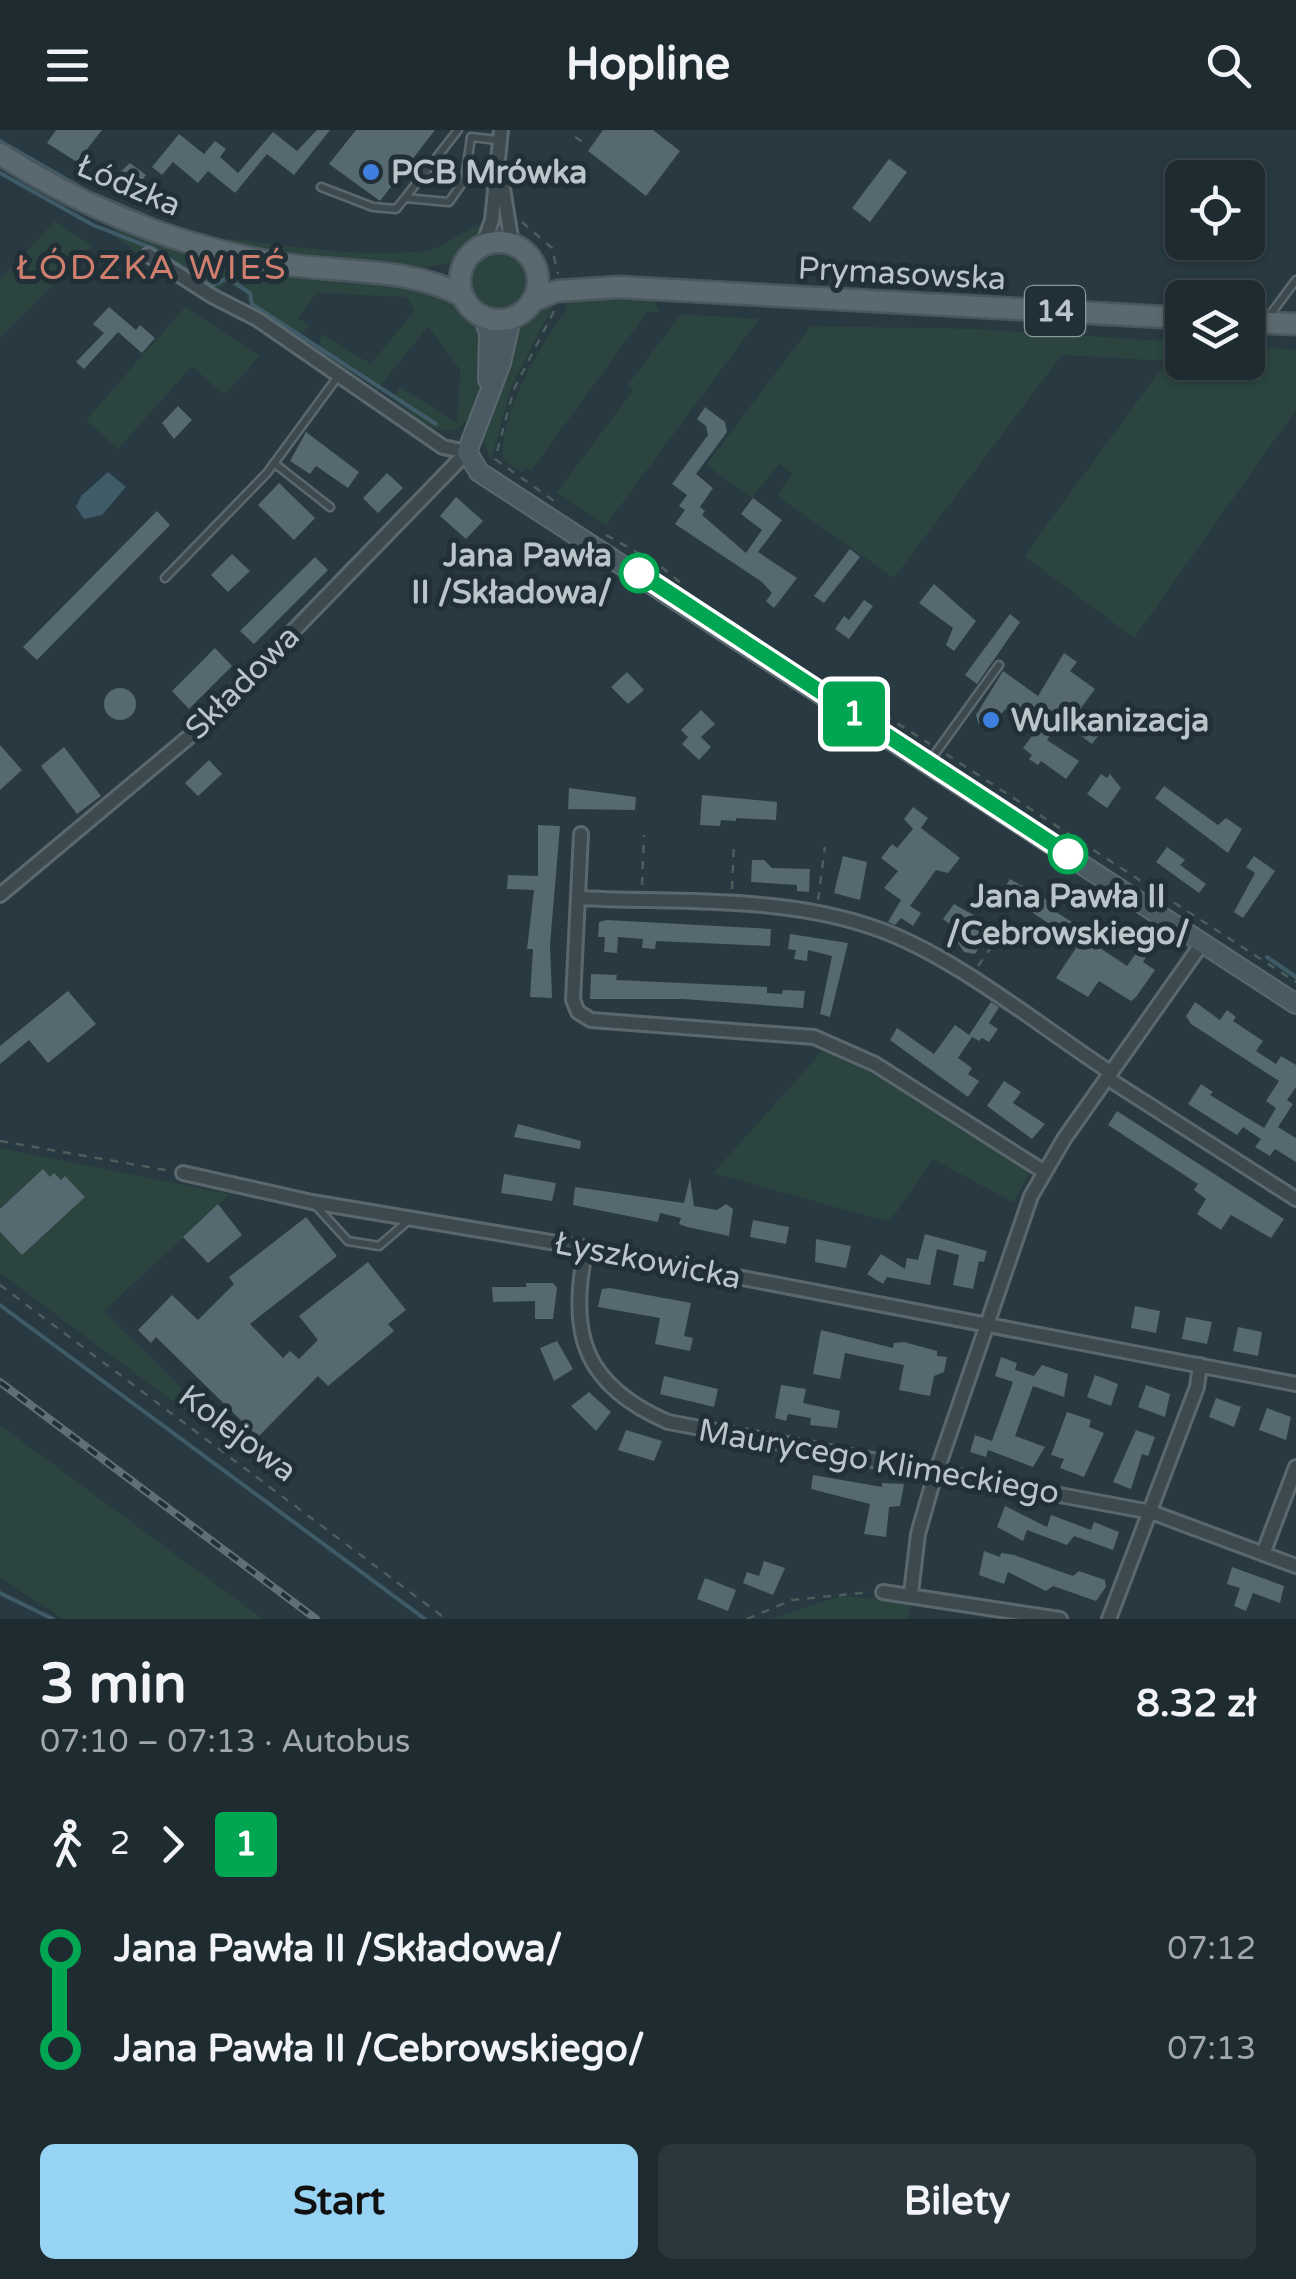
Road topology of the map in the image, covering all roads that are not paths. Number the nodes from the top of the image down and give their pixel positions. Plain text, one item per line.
1 (458, 130) edge
2 (501, 135) edge
3 (0, 154) edge
4 (500, 164) junction
5 (321, 187) dead end
6 (405, 198) junction
7 (512, 244) junction
8 (483, 245) junction
9 (148, 255) dead end
10 (534, 263) junction
11 (464, 264) junction
12 (373, 273) junction
13 (1296, 280) edge
14 (557, 284) junction
15 (463, 296) junction
16 (532, 301) junction
17 (1265, 312) edge
18 (484, 317) junction
19 (1165, 317) edge
20 (511, 318) junction
21 (1265, 322) edge
22 (1296, 324) edge
23 (339, 374) junction
24 (486, 395) junction
25 (467, 452) junction
26 (274, 464) junction
27 (330, 507) dead end
28 (165, 578) dead end
29 (998, 665) dead end
30 (933, 756) junction
31 (580, 834) dead end
32 (0, 895) edge
33 (578, 898) junction
34 (1203, 942) junction
35 (1296, 1004) edge
36 (1108, 1075) junction
37 (1043, 1171) junction
38 (182, 1173) road end
39 (1296, 1200) edge
40 (312, 1202) junction
41 (412, 1217) junction
42 (586, 1248) junction
43 (986, 1324) junction
44 (1200, 1365) junction
45 (1296, 1384) edge
46 (1296, 1467) edge
47 (937, 1472) junction
48 (1151, 1512) junction
49 (1263, 1554) junction
50 (1296, 1566) edge
51 (883, 1592) road end
52 (911, 1593) junction
53 (1060, 1619) edge
54 (1109, 1619) edge

1 - 6 lane
2 - 4 street
2 - 6 lane
3 - 12 main road, Łódzka
4 - 7 street
4 - 8 street
5 - 6 lane
7 - 8 main road
7 - 10 main road
8 - 11 main road
9 - 23 street
10 - 14 main road
10 - 16 main road
11 - 12 main road
11 - 15 main road
12 - 15 main road
13 - 17 lane
14 - 16 main road, Prymasowska / 14
14 - 19 main road, Prymasowska / 14
15 - 18 main road
16 - 20 main road, 14
18 - 20 main road
18 - 24 street
20 - 24 street
21 - 22 main road
23 - 25 street
23 - 26 lane
24 - 25 street
25 - 30 street
25 - 32 street, Składowa
26 - 27 lane
26 - 28 lane
29 - 30 lane
30 - 34 street
31 - 33 street
33 - 36 street
33 - 37 street
34 - 35 street
34 - 36 street
36 - 37 street
36 - 39 street
37 - 43 street
38 - 40 street, Łyszkowicka
40 - 41 street, Łyszkowicka
40 - 41 lane
41 - 42 street, Łyszkowicka
42 - 43 street, Łyszkowicka
42 - 47 street, Maurycego Klimeckiego
43 - 44 street, Łyszkowicka
43 - 47 street
44 - 45 street, Łyszkowicka
44 - 48 street
46 - 49 street
47 - 48 street, Maurycego Klimeckiego
47 - 52 street
48 - 49 street, Maurycego Klimeckiego
48 - 54 street
49 - 50 street, Maurycego Klimeckiego
51 - 52 street
52 - 53 street

